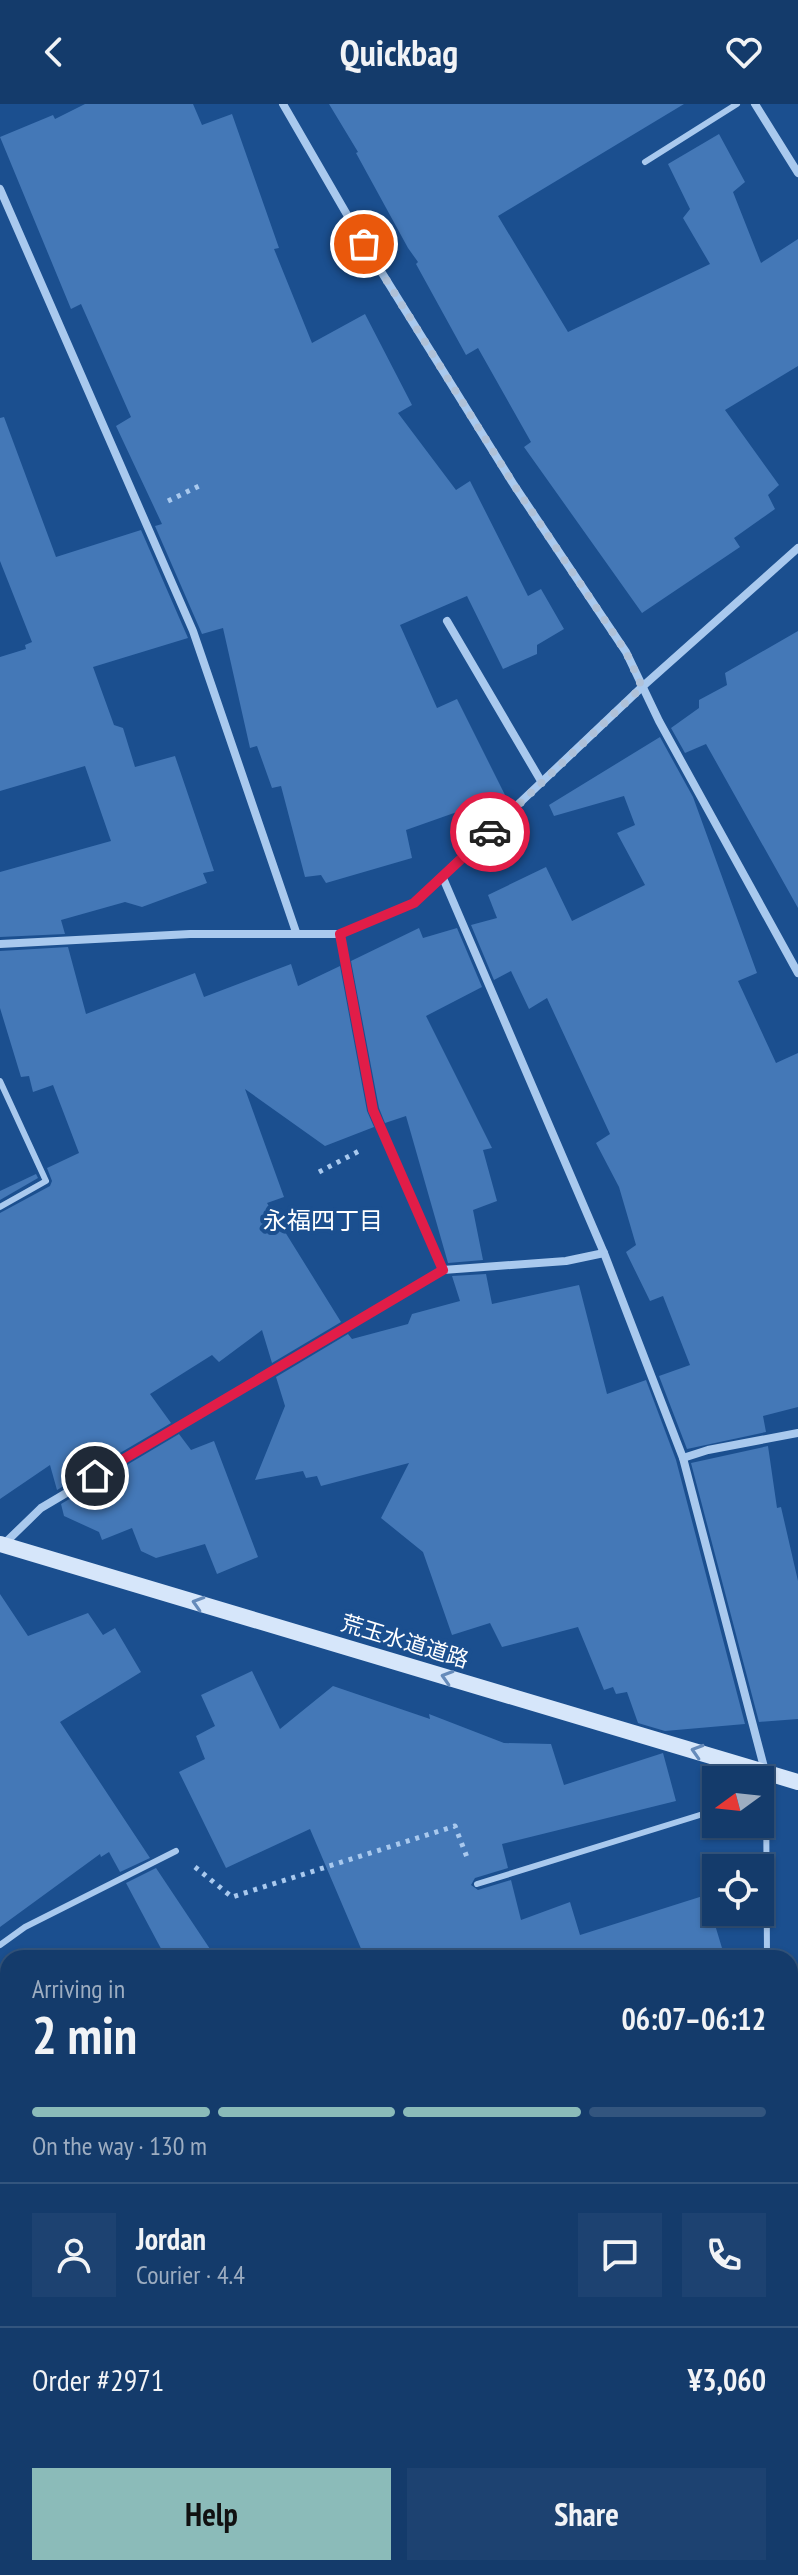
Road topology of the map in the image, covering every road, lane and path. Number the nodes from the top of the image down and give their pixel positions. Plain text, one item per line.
1 (283, 104) edge
2 (737, 104) edge
3 (755, 104) edge
4 (645, 162) dead end
5 (798, 173) edge
6 (0, 189) edge
7 (203, 484) dead end
8 (141, 513) junction
9 (798, 548) edge
10 (447, 621) dead end
11 (642, 687) junction
12 (541, 781) junction
13 (443, 878) junction
14 (296, 932) junction
15 (340, 934) junction
16 (0, 944) edge
17 (798, 973) edge
18 (0, 1081) edge
19 (383, 1138) junction
20 (319, 1172) dead end
21 (0, 1207) edge
22 (604, 1253) junction
23 (443, 1270) junction
24 (798, 1433) edge
25 (683, 1458) junction
26 (1, 1545) edge
27 (746, 1766) edge
28 (764, 1766) edge
29 (774, 1774) edge
30 (798, 1782) edge
31 (702, 1814) edge
32 (764, 1838) edge
33 (176, 1851) joint
34 (477, 1884) joint
35 (0, 1945) edge
36 (767, 1950) edge

1 - 11 street
2 - 4 lane
3 - 5 street
6 - 8 street
7 - 8 path
8 - 14 street
9 - 11 street
10 - 12 street
11 - 12 street
11 - 17 street
12 - 13 street
13 - 15 street
13 - 22 street
14 - 15 street
14 - 16 street
15 - 19 lane
18 - 21 lane
19 - 20 path
19 - 23 lane
22 - 23 street
22 - 25 street
23 - 26 street
24 - 25 street
25 - 28 street
27 -> 26 main road, 荒玉水道道路
29 - 30 main road, 荒玉水道道路
31 - 34 lane
32 - 36 lane
33 - 34 path
33 - 35 lane

